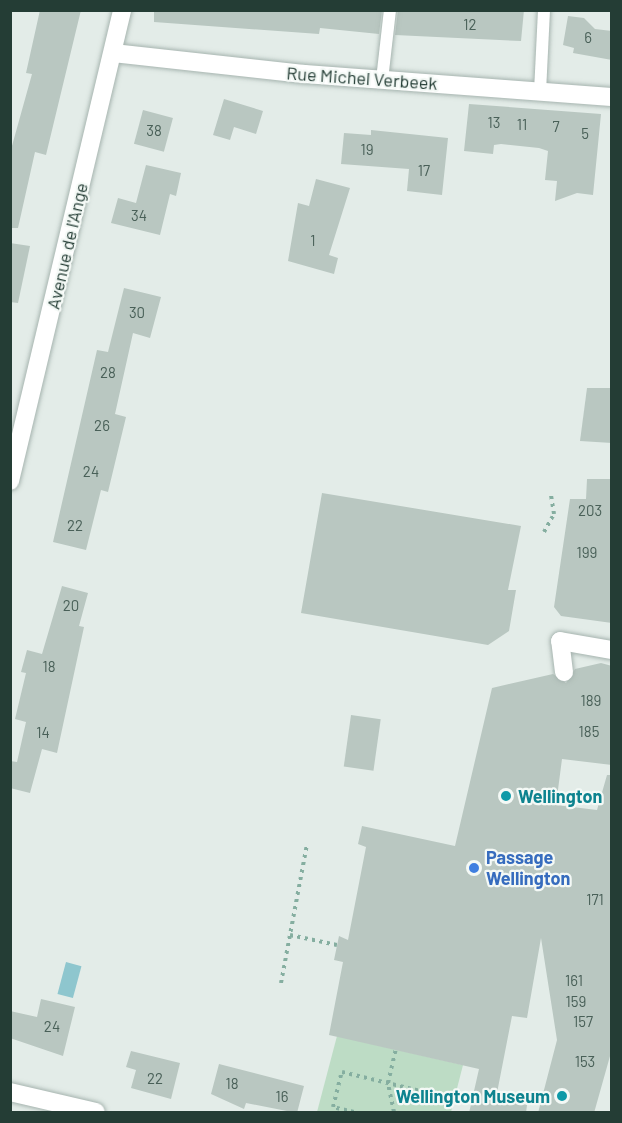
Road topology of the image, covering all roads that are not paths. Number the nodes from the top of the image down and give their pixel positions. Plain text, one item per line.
1 (122, 10) edge
2 (390, 10) edge
3 (544, 10) edge
4 (112, 53) junction
5 (382, 80) junction
6 (540, 92) junction
7 (612, 97) edge
8 (10, 481) edge
9 (612, 650) edge
10 (564, 672) dead end
11 (10, 1092) edge
12 (96, 1113) edge

1 - 4 street, Avenue de l'Ange
2 - 5 lane
3 - 6 lane
4 - 5 street, Rue Michel Verbeek
4 - 8 street, Avenue de l'Ange
5 - 6 street, Rue Michel Verbeek
6 - 7 street, Rue Michel Verbeek
9 - 10 street
11 - 12 street

